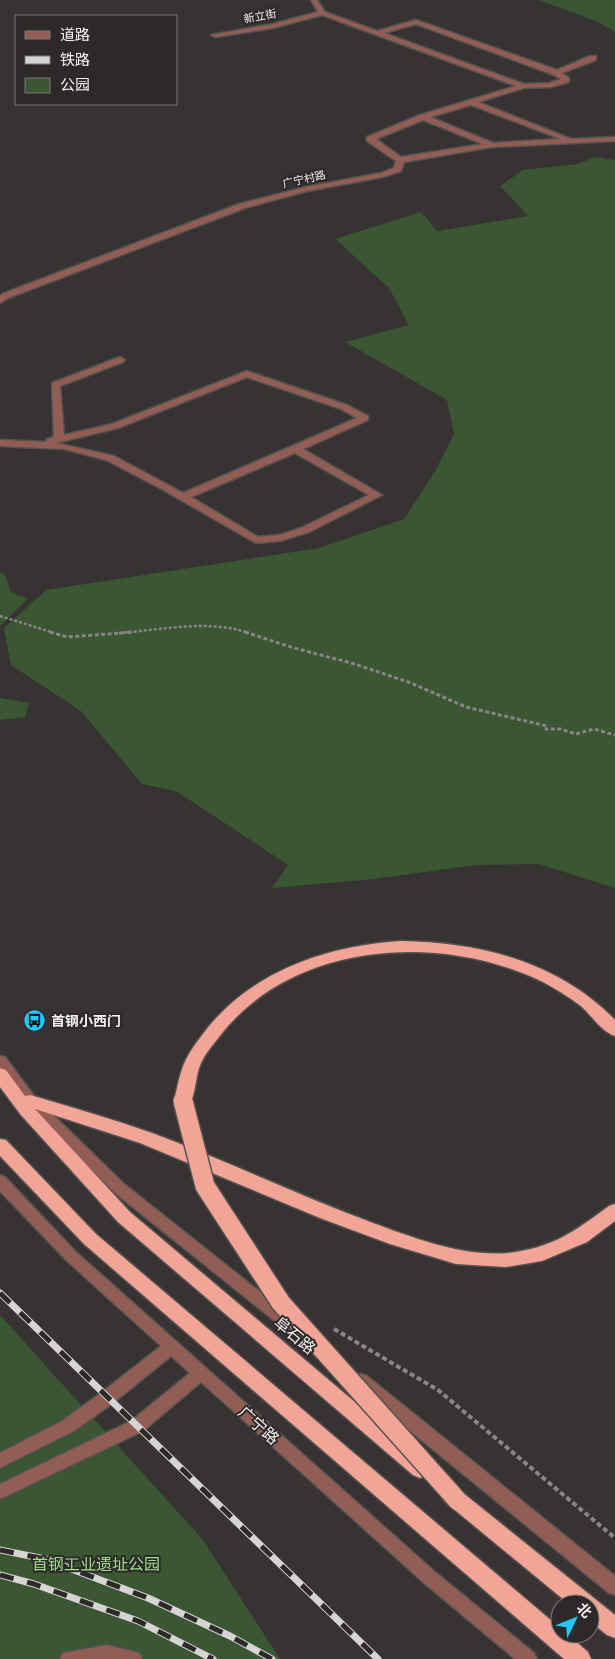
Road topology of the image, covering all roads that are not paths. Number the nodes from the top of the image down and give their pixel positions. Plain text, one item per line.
1 (314, 0) edge
2 (322, 13) junction
3 (377, 33) junction
4 (215, 35) dead end
5 (593, 58) dead end
6 (557, 73) junction
7 (523, 86) junction
8 (471, 102) junction
9 (422, 117) junction
10 (615, 139) edge
11 (571, 141) junction
12 (492, 145) junction
13 (400, 160) junction
14 (2, 298) edge
15 (120, 360) dead end
16 (59, 439) junction
17 (0, 443) edge
18 (36, 444) junction
19 (295, 448) junction
20 (183, 497) junction
21 (615, 1030) edge
22 (0, 1060) edge
23 (0, 1074) edge
24 (30, 1101) junction
25 (0, 1145) edge
26 (0, 1181) edge
27 (615, 1211) edge
28 (172, 1346) junction
29 (201, 1373) junction
30 (0, 1461) edge
31 (0, 1492) edge
32 (458, 1501) junction
33 (615, 1587) edge
34 (573, 1594) edge
35 (600, 1616) edge
36 (615, 1628) edge
37 (68, 1659) edge
38 (133, 1659) edge
39 (528, 1659) edge
40 (580, 1659) edge

1 - 2 street
2 - 3 street
2 - 4 street, 新立街
3 - 6 street
3 - 7 street
5 - 6 street
6 - 7 street
7 - 8 street
8 - 9 street
8 - 11 street
9 - 12 street
9 - 13 street
10 - 11 street
11 - 12 street
12 - 13 street
13 - 14 street, 广宁村路
15 - 16 street
16 - 18 street
16 - 19 street
17 - 18 street
18 - 20 street
19 - 20 street
19 - 20 street
21 - 32 highway, bridge
22 - 24 street
23 - 32 highway, 阜石路, bridge
24 - 27 highway
24 - 33 street
25 - 40 highway
26 - 28 street, 广宁路
28 - 29 street, 广宁路
28 - 30 street
29 - 31 street
29 - 39 street, 广宁路
32 - 34 highway, 阜石路
35 - 36 highway
37 - 38 street

